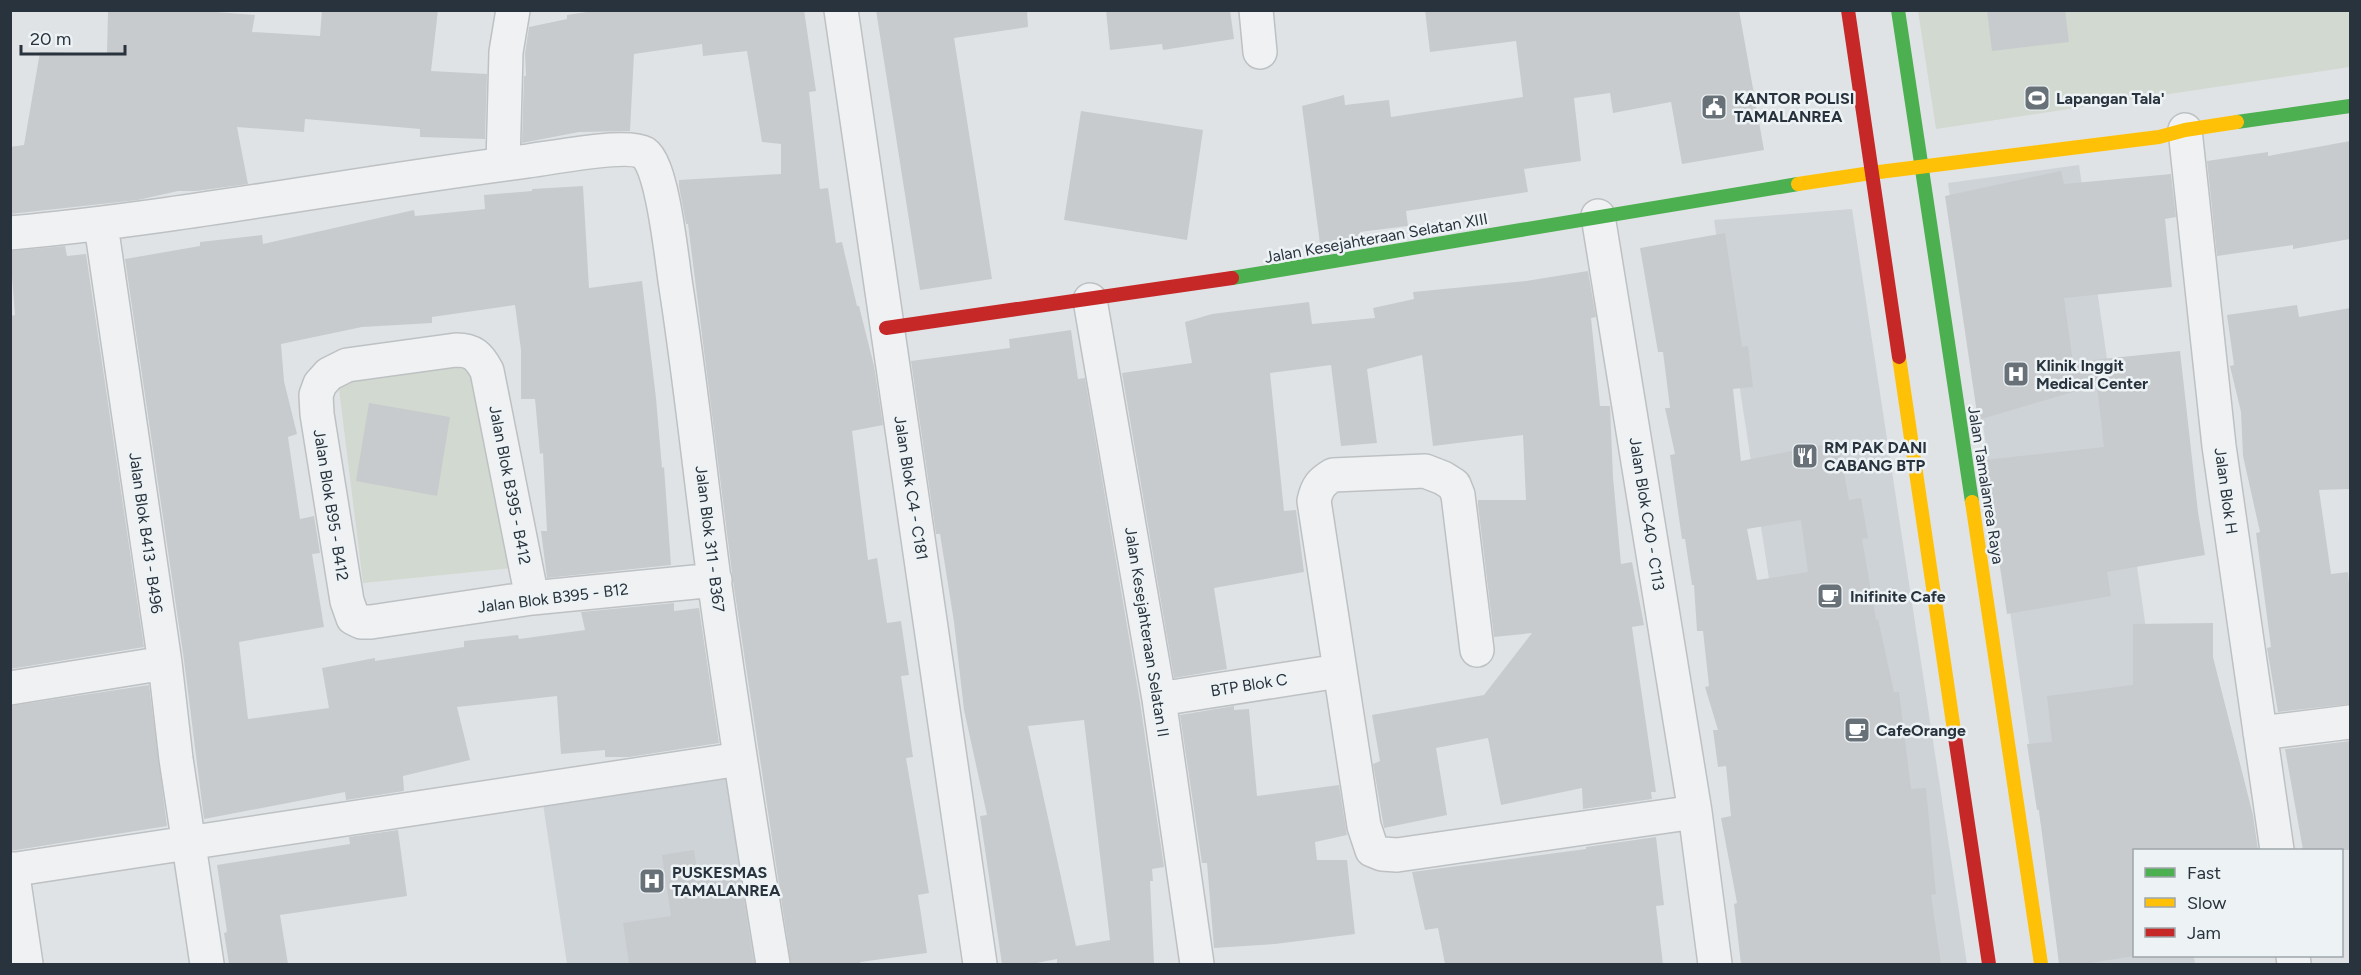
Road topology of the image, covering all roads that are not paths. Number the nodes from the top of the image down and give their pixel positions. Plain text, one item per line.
1 (513, 10) edge
2 (841, 10) edge
3 (1256, 10) edge
4 (1848, 10) edge
5 (1898, 10) edge
6 (1260, 52) dead end
7 (2350, 105) edge
8 (2185, 130) junction
9 (503, 164) junction
10 (1922, 166) junction
11 (1871, 173) junction
12 (1598, 216) junction
13 (101, 225) junction
14 (10, 233) edge
15 (1090, 300) junction
16 (886, 328) junction
17 (487, 371) joint
18 (715, 580) junction
19 (532, 598) junction
20 (392, 620) joint
21 (1477, 650) dead end
22 (165, 663) junction
23 (1339, 671) junction
24 (10, 688) edge
25 (1159, 699) junction
26 (2350, 722) edge
27 (2260, 733) junction
28 (740, 759) junction
29 (1695, 812) junction
30 (189, 842) junction
31 (2277, 849) edge
32 (11, 869) edge
33 (26, 964) edge
34 (207, 964) edge
35 (773, 964) edge
36 (980, 964) edge
37 (1197, 964) edge
38 (1715, 964) edge
39 (1989, 964) edge
40 (2041, 964) edge

1 - 9 street
2 - 16 street, Jalan Blok C4 - C181
3 - 6 street
4 - 11 main road
5 - 10 main road, Jalan Tamalanrea Raya
7 - 8 main road, Jalan Kesejahteraan Selatan XIII
8 - 10 main road, Jalan Kesejahteraan Selatan XIII
8 - 27 street, Jalan Blok H
9 - 13 street
9 - 18 street, Jalan Blok 311 - B367
10 - 11 main road, Jalan Kesejahteraan Selatan XIII
10 - 40 main road, Jalan Tamalanrea Raya
11 - 12 main road, Jalan Kesejahteraan Selatan XIII
11 - 39 main road
12 - 15 main road, Jalan Kesejahteraan Selatan XIII
12 - 29 street, Jalan Blok C40 - C113
13 - 14 street
13 - 22 street, Jalan Blok B413 - B496
15 - 16 main road, Jalan Kesejahteraan Selatan XIII
15 - 25 street, Jalan Kesejahteraan Selatan II
16 - 36 street, Jalan Blok C4 - C181
17 - 19 street, Jalan Blok B395 - B412
17 - 20 street, Jalan Blok B95 - B412
18 - 19 street, Jalan Blok B395 - B12
18 - 28 street, Jalan Blok 311 - B367
19 - 20 street, Jalan Blok B395 - B12
21 - 23 street
22 - 24 street
22 - 30 street, Jalan Blok B413 - B496
23 - 25 street, BTP Blok C
23 - 29 street
25 - 37 street, Jalan Kesejahteraan Selatan II
26 - 27 street
27 - 31 street, Jalan Blok H
28 - 30 street
28 - 35 street, Jalan Blok 311 - B367
29 - 38 street, Jalan Blok C40 - C113
30 - 32 street
30 - 34 street, Jalan Blok B413 - B496
32 - 33 street

